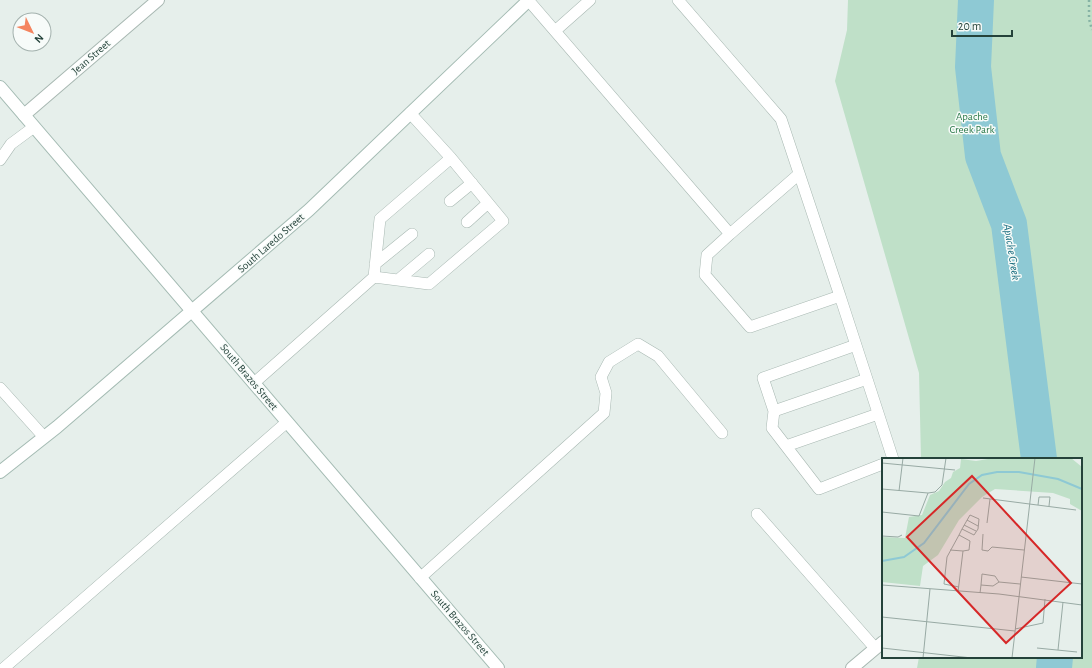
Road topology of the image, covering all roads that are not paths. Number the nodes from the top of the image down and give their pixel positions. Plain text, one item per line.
1 (158, 0) edge
2 (529, 0) edge
3 (590, 0) edge
4 (678, 0) edge
5 (555, 31) junction
6 (0, 86) edge
7 (410, 113) junction
8 (24, 115) junction
9 (34, 126) junction
10 (451, 158) junction
11 (0, 160) edge
12 (799, 174) junction
13 (472, 183) junction
14 (450, 201) dead end
15 (488, 203) junction
16 (467, 222) dead end
17 (412, 234) dead end
18 (730, 234) junction
19 (429, 254) dead end
20 (376, 264) junction
21 (374, 278) junction
22 (398, 280) junction
23 (840, 296) junction
24 (192, 310) junction
25 (856, 345) junction
26 (867, 379) junction
27 (254, 383) junction
28 (0, 388) edge
29 (774, 411) junction
30 (878, 414) junction
31 (287, 422) junction
32 (722, 433) dead end
33 (44, 438) junction
34 (786, 446) junction
35 (893, 458) edge
36 (882, 464) edge
37 (0, 472) edge
38 (757, 514) dead end
39 (420, 578) junction
40 (879, 645) edge
41 (4, 668) edge
42 (498, 668) edge
43 (852, 668) edge

1 - 8 street, Jean Street
2 - 5 lane
2 - 7 street, South Laredo Street
3 - 5 lane
4 - 12 lane
5 - 18 lane
6 - 8 street, South Brazos Street
7 - 10 lane
7 - 24 street, South Laredo Street
8 - 9 street, South Brazos Street
9 - 11 lane
9 - 24 street, South Brazos Street
10 - 13 lane
10 - 20 lane
12 - 18 lane
12 - 23 lane
13 - 14 lane
13 - 15 lane
15 - 16 lane
15 - 22 lane
17 - 20 lane
18 - 23 lane
19 - 22 lane
20 - 21 lane
21 - 22 lane
21 - 27 lane
23 - 25 lane
24 - 27 street, South Brazos Street
24 - 33 street, South Laredo Street
25 - 26 lane
25 - 29 lane
26 - 29 lane
26 - 30 lane
27 - 31 street, South Brazos Street
28 - 33 lane
29 - 34 lane
30 - 34 lane
30 - 35 lane
31 - 39 street, South Brazos Street
31 - 41 lane
32 - 39 lane
33 - 37 street, South Laredo Street
34 - 36 lane
38 - 40 lane
39 - 42 street, South Brazos Street
40 - 43 street

